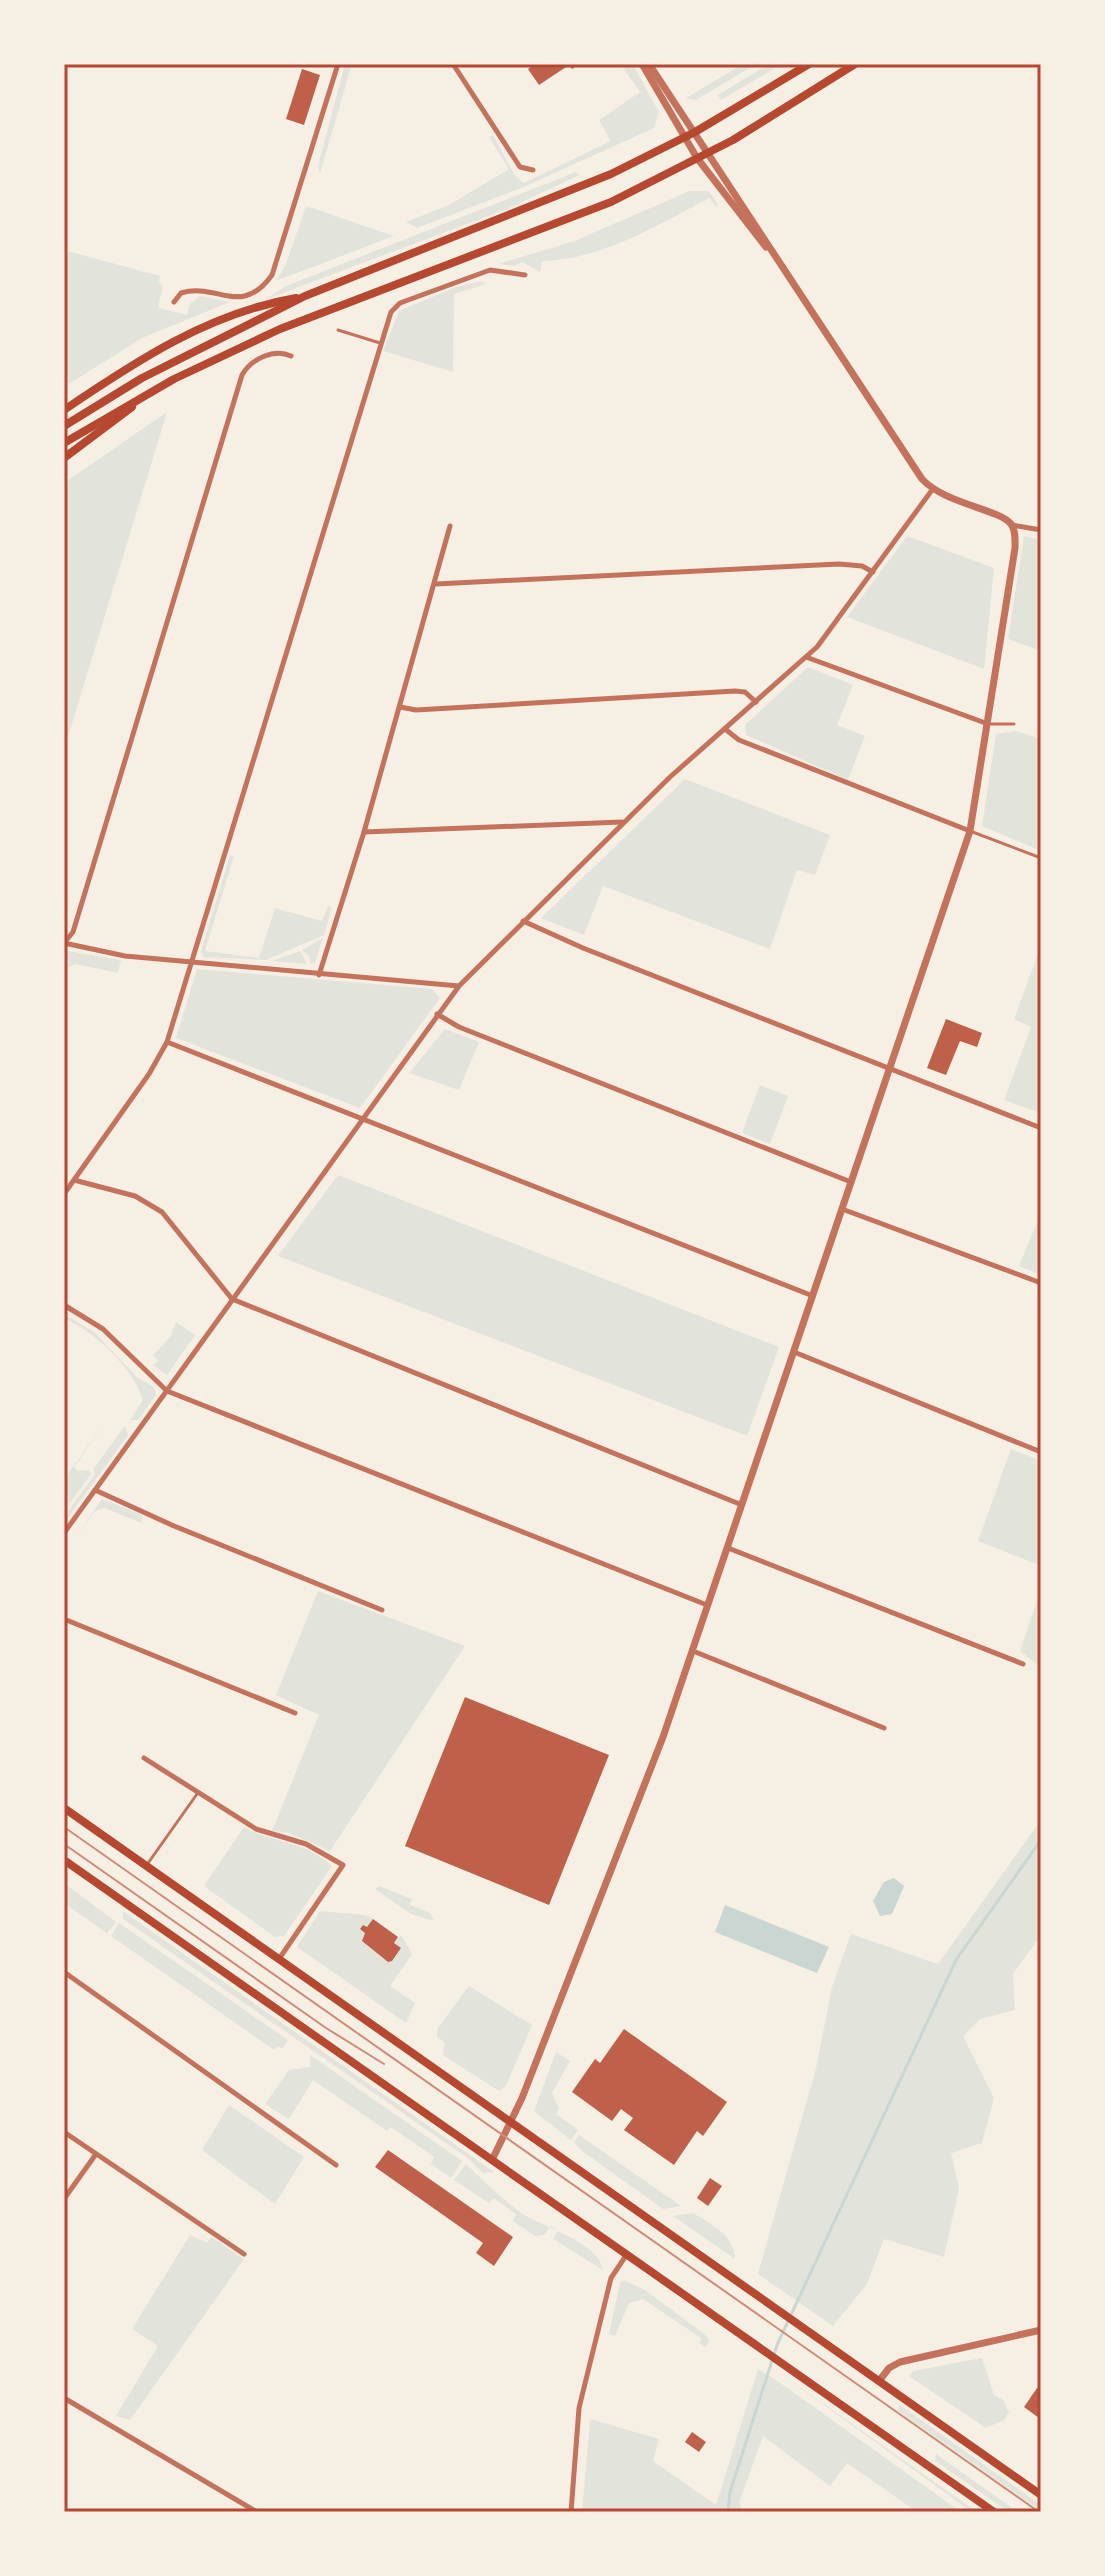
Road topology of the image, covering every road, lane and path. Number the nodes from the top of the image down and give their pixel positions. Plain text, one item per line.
1 (338, 64) edge
2 (453, 64) edge
3 (642, 64) edge
4 (649, 64) edge
5 (809, 64) edge
6 (855, 64) edge
7 (695, 132) junction
8 (684, 137) junction
9 (708, 153) junction
10 (697, 158) junction
11 (533, 170) dead end
12 (778, 260) junction
13 (525, 275) dead end
14 (305, 296) junction
15 (174, 302) dead end
16 (338, 330) dead end
17 (380, 343) junction
18 (291, 356) dead end
19 (145, 396) junction
20 (64, 410) edge
21 (64, 426) edge
22 (64, 443) edge
23 (64, 458) edge
24 (932, 490) junction
25 (1012, 525) junction
26 (450, 526) dead end
27 (1041, 530) edge
28 (873, 572) junction
29 (436, 584) junction
30 (806, 657) junction
31 (756, 702) junction
32 (400, 707) junction
33 (988, 724) junction
34 (1014, 724) dead end
35 (725, 729) junction
36 (623, 822) junction
37 (970, 831) junction
38 (364, 832) junction
39 (1041, 858) edge
40 (523, 921) junction
41 (64, 943) edge
42 (192, 963) junction
43 (319, 975) junction
44 (459, 986) junction
45 (437, 1014) junction
46 (167, 1042) junction
47 (891, 1068) junction
48 (363, 1118) junction
49 (1041, 1128) edge
50 (74, 1180) junction
51 (852, 1182) junction
52 (64, 1194) edge
53 (842, 1209) junction
54 (1041, 1283) edge
55 (813, 1296) junction
56 (232, 1299) junction
57 (64, 1305) edge
58 (794, 1352) junction
59 (167, 1391) junction
60 (1041, 1452) edge
61 (95, 1490) junction
62 (743, 1505) junction
63 (64, 1533) edge
64 (728, 1548) junction
65 (708, 1606) junction
66 (382, 1610) dead end
67 (64, 1619) edge
68 (693, 1651) junction
69 (1023, 1664) dead end
70 (295, 1713) dead end
71 (884, 1728) dead end
72 (144, 1758) dead end
73 (198, 1793) junction
74 (64, 1808) edge
75 (64, 1860) edge
76 (146, 1866) junction
77 (279, 1959) junction
78 (64, 1972) edge
79 (512, 2123) junction
80 (64, 2132) edge
81 (96, 2154) junction
82 (492, 2160) junction
83 (336, 2165) dead end
84 (64, 2199) edge
85 (244, 2254) dead end
86 (627, 2254) junction
87 (1041, 2330) edge
88 (879, 2381) junction
89 (64, 2398) edge
90 (1041, 2495) edge
91 (257, 2512) edge
92 (571, 2512) edge
93 (994, 2512) edge

1 - 15 street
2 - 11 street
3 - 8 street
4 - 7 street
5 - 7 main road
6 - 9 main road
7 - 8 main road
7 - 9 street
8 - 10 street
8 - 14 main road
9 - 10 main road
9 - 12 street
10 - 12 street
10 - 19 main road
12 - 24 street
13 - 17 street
14 - 20 main road
14 - 21 main road
16 - 17 lane
17 - 42 street
18 - 41 street
19 - 22 main road
19 - 23 main road
24 - 25 street
24 - 28 street
25 - 27 street
25 - 33 street
26 - 29 street
28 - 29 street
28 - 30 street
29 - 32 street
30 - 31 street
30 - 33 street
31 - 32 street
31 - 35 street
32 - 38 street
33 - 34 lane
33 - 37 street
35 - 36 street
35 - 37 street
36 - 38 street
36 - 40 street
37 - 39 lane
37 - 47 street
38 - 43 street
40 - 44 street
40 - 47 street
41 - 42 street
42 - 43 street
42 - 46 street
43 - 44 street
44 - 45 street
45 - 48 street
45 - 51 street
46 - 48 street
46 - 50 street
47 - 49 street
47 - 51 street
48 - 55 street
48 - 56 street
50 - 52 street
50 - 56 street
51 - 53 street
53 - 54 street
53 - 55 street
55 - 58 street
56 - 59 street
56 - 62 street
57 - 59 street
58 - 60 street
58 - 62 street
59 - 61 street
59 - 65 street
61 - 63 street
61 - 66 street
62 - 64 street
64 - 65 street
64 - 69 street
65 - 68 street
67 - 70 street
68 - 71 street
68 - 79 street
72 - 73 street
73 - 76 lane
73 - 77 street
74 - 76 main road
75 - 82 main road
76 - 77 main road
77 - 79 main road
78 - 83 street
79 - 82 street
79 - 88 main road
80 - 81 street
81 - 84 street
81 - 85 street
82 - 86 main road
86 - 92 street
86 - 93 main road
87 - 88 street
88 - 90 main road
89 - 91 street

